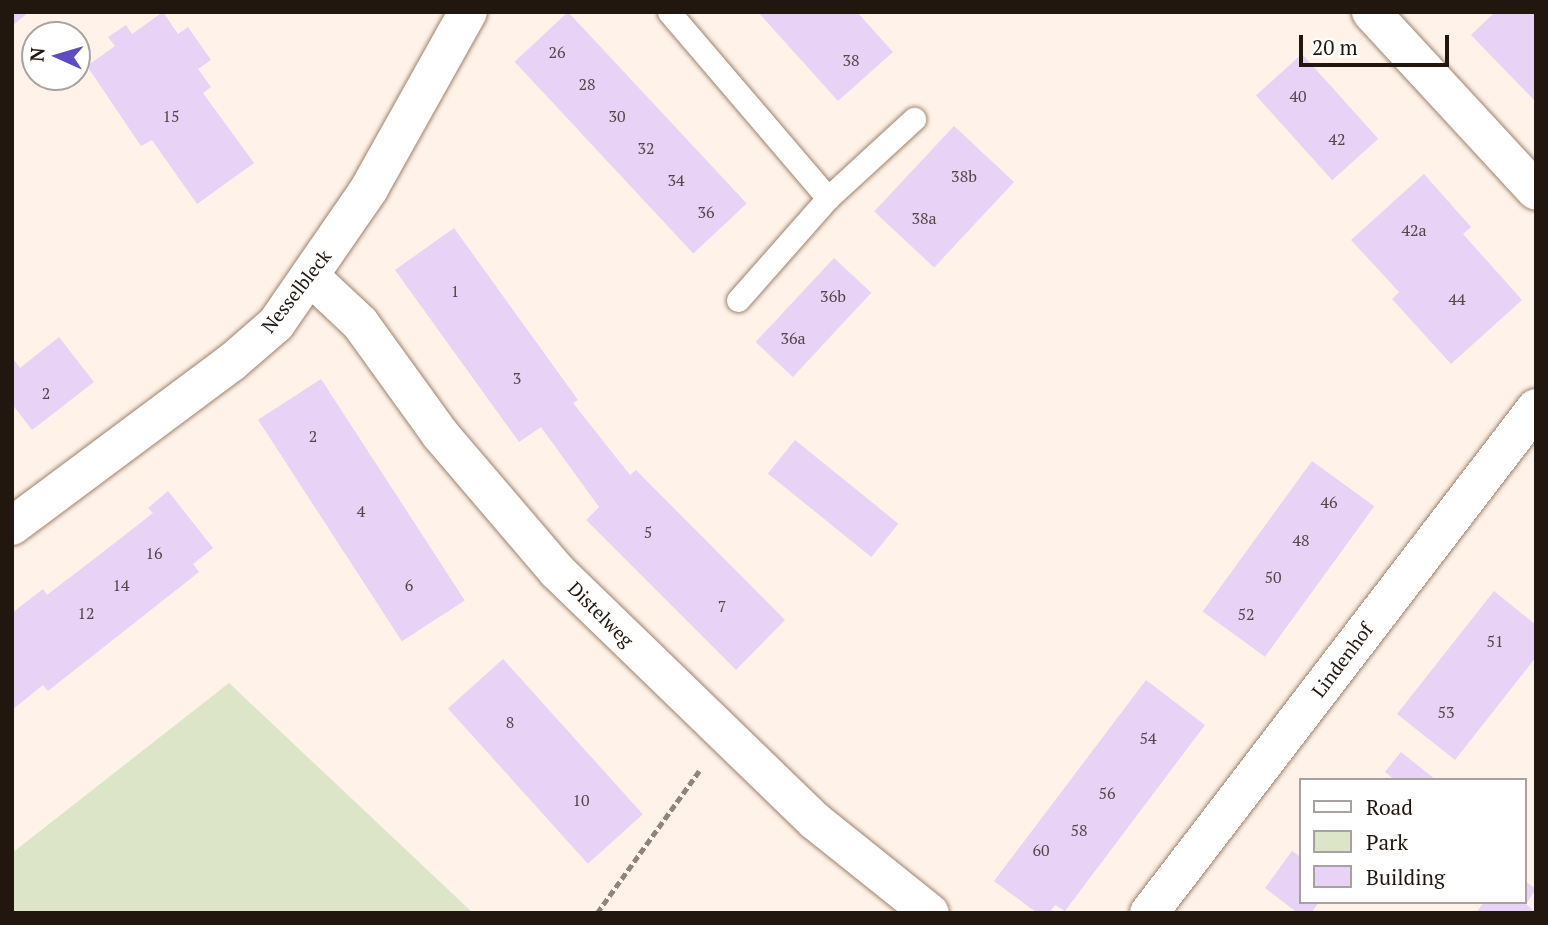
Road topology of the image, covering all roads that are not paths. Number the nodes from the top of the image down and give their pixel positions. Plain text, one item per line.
1 (468, 12) edge
2 (670, 12) edge
3 (1371, 12) edge
4 (914, 119) dead end
5 (1536, 191) edge
6 (828, 198) junction
7 (311, 277) junction
8 (738, 300) dead end
9 (1536, 408) edge
10 (12, 525) edge
11 (930, 913) edge
12 (1149, 913) edge

1 - 7 street, Nesselbleck
2 - 6 lane
3 - 5 street
4 - 6 lane
6 - 8 lane
7 - 10 street, Nesselbleck
7 - 11 street, Distelweg
9 - 12 street, Lindenhof

